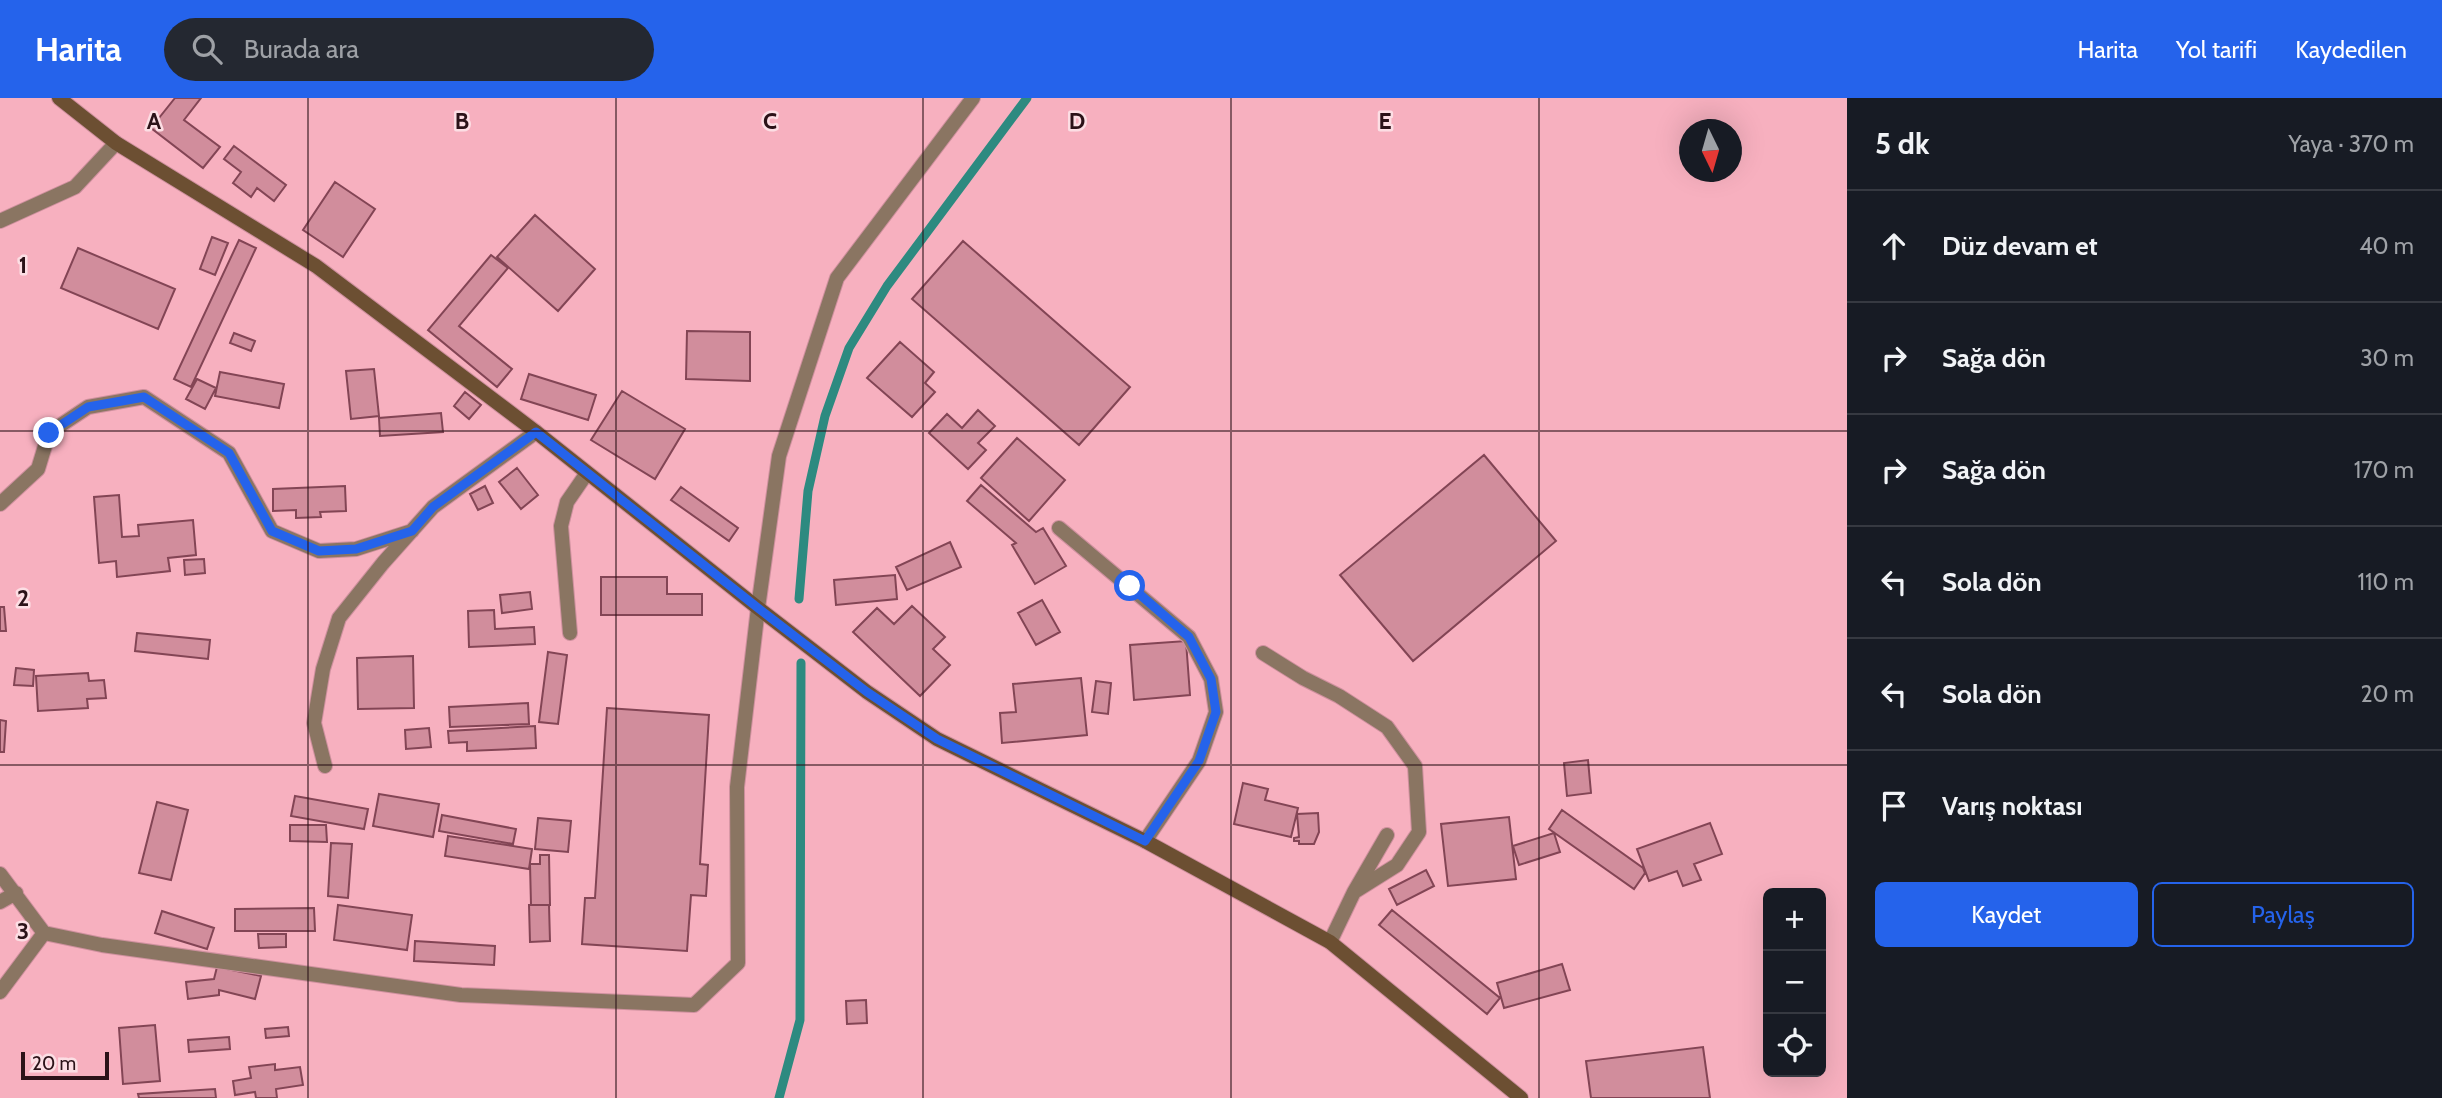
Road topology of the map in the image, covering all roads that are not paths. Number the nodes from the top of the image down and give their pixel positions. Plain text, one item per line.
1 (59, 98) edge
2 (973, 98) edge
3 (116, 143) junction
4 (0, 221) edge
5 (536, 432) junction
6 (587, 473) junction
7 (0, 504) edge
8 (1059, 528) dead end
9 (412, 531) junction
10 (758, 608) junction
11 (570, 633) dead end
12 (1263, 653) dead end
13 (325, 766) dead end
14 (1387, 835) dead end
15 (1145, 841) junction
16 (0, 874) edge
17 (1354, 892) junction
18 (16, 893) junction
19 (0, 902) edge
20 (44, 933) junction
21 (1330, 942) junction
22 (0, 992) edge
23 (1521, 1098) edge

1 - 3 street
2 - 10 street
3 - 4 street
3 - 5 street
5 - 6 street
5 - 9 street
6 - 10 street
6 - 11 street
7 - 9 street
8 - 15 street
9 - 13 street
10 - 15 street
10 - 20 street
12 - 17 street
14 - 17 street
15 - 21 street
16 - 18 street
17 - 21 street
18 - 19 street
18 - 20 street
20 - 22 street
21 - 23 street

